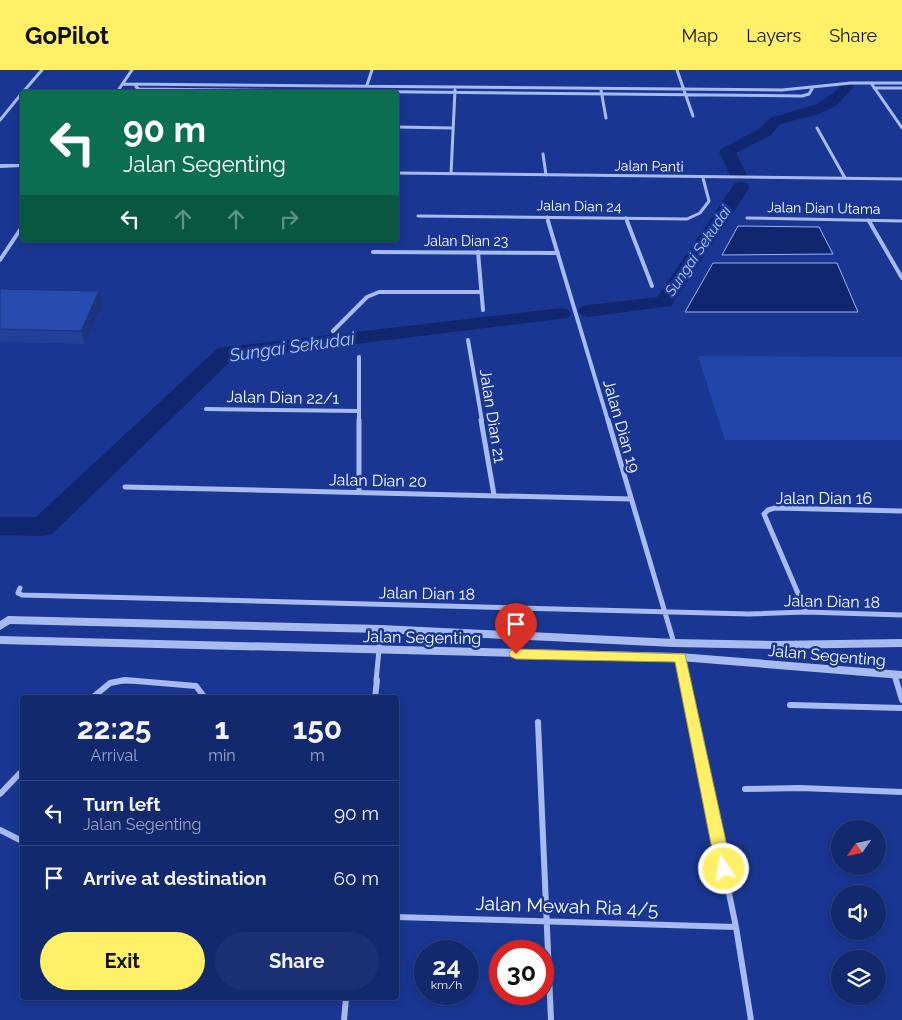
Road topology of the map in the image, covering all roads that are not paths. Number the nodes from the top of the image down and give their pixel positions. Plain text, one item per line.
1 (42, 70) edge
2 (132, 70) edge
3 (372, 70) edge
4 (677, 70) edge
5 (871, 83) junction
6 (902, 83) edge
7 (123, 84) junction
8 (137, 84) junction
9 (367, 85) junction
10 (456, 87) junction
11 (601, 88) junction
12 (812, 88) junction
13 (874, 88) junction
14 (902, 88) edge
15 (25, 90) edge
16 (118, 90) edge
17 (297, 90) edge
18 (399, 91) edge
19 (455, 91) junction
20 (684, 91) junction
21 (601, 92) junction
22 (20, 97) edge
23 (693, 116) dead end
24 (606, 118) dead end
25 (895, 118) junction
26 (902, 118) edge
27 (0, 120) edge
28 (399, 127) edge
29 (452, 128) junction
30 (817, 128) dead end
31 (902, 128) edge
32 (543, 154) dead end
33 (0, 166) edge
34 (20, 166) edge
35 (399, 173) edge
36 (451, 174) junction
37 (546, 175) junction
38 (703, 178) junction
39 (845, 178) junction
40 (902, 179) edge
41 (418, 216) dead end
42 (547, 217) junction
43 (626, 218) junction
44 (747, 218) dead end
45 (868, 220) junction
46 (902, 221) edge
47 (20, 231) edge
48 (373, 252) dead end
49 (478, 252) junction
50 (558, 253) junction
51 (0, 260) edge
52 (901, 273) edge
53 (902, 278) edge
54 (652, 286) dead end
55 (481, 292) junction
56 (483, 310) dead end
57 (333, 331) dead end
58 (468, 340) dead end
59 (359, 357) dead end
60 (206, 409) dead end
61 (359, 411) junction
62 (126, 487) dead end
63 (359, 492) junction
64 (494, 496) junction
65 (631, 499) junction
66 (902, 511) edge
67 (20, 588) dead end
68 (664, 611) junction
69 (806, 612) junction
70 (902, 615) edge
71 (4, 623) edge
72 (381, 629) junction
73 (0, 640) edge
74 (674, 643) junction
75 (902, 643) edge
76 (379, 651) junction
77 (680, 657) junction
78 (898, 675) edge
79 (95, 695) edge
80 (203, 695) edge
81 (375, 695) edge
82 (902, 700) edge
83 (790, 705) dead end
84 (902, 708) edge
85 (538, 722) dead end
86 (20, 773) edge
87 (745, 789) dead end
88 (902, 792) edge
89 (0, 794) edge
90 (0, 830) edge
91 (20, 841) edge
92 (399, 916) edge
93 (547, 921) junction
94 (736, 927) junction
95 (346, 1000) edge
96 (344, 1020) edge
97 (551, 1020) edge
98 (750, 1020) edge

1 - 15 street
2 - 7 street
3 - 9 street
4 - 20 street
5 - 6 street
5 - 12 street
5 - 13 street
7 - 8 street
7 - 16 street
8 - 9 street
8 - 17 street
9 - 10 street
10 - 11 street
10 - 19 street
11 - 20 street
11 - 21 street
12 - 20 street
12 - 20 street
13 - 14 street
13 - 25 street
18 - 19 street
19 - 21 street
19 - 29 street
20 - 21 street
20 - 23 street
21 - 24 street
22 - 27 street
25 - 26 street
25 - 31 street
28 - 29 street
29 - 36 street
30 - 39 street
32 - 37 street
33 - 34 street
35 - 36 street, Jalan Panti
36 - 37 street, Jalan Panti
37 - 38 street, Jalan Panti
38 - 39 street, Jalan Panti
38 - 43 street, Jalan Dian 24
39 - 40 street, Jalan Panti
41 - 42 street, Jalan Dian 24
42 - 43 street, Jalan Dian 24
42 - 50 street, Jalan Dian 19
43 - 54 street
44 - 45 street, Jalan Dian Utama
45 - 46 street, Jalan Dian Utama
45 - 52 street
47 - 51 street
48 - 49 street, Jalan Dian 23
49 - 50 street, Jalan Dian 23
49 - 55 street
50 - 65 street, Jalan Dian 19
52 - 53 street
55 - 56 street
55 - 57 street
58 - 64 street, Jalan Dian 21
59 - 61 street
60 - 61 street, Jalan Dian 22/1
61 - 63 street
62 - 63 street, Jalan Dian 20
63 - 64 street, Jalan Dian 20
64 - 65 street, Jalan Dian 20
65 - 68 street, Jalan Dian 19
66 - 69 street, Jalan Dian 16
67 - 68 street, Jalan Dian 18
68 - 69 street, Jalan Dian 18
68 - 74 street, Jalan Dian 19
69 - 70 street, Jalan Dian 18
71 - 72 street, Jalan Segenting
72 - 74 street, Jalan Segenting
72 - 76 street
73 - 76 street, Jalan Segenting
74 - 75 street, Jalan Segenting
76 - 77 street, Jalan Segenting
76 - 81 street
77 - 78 street, Jalan Segenting
77 - 94 street
78 - 82 street
79 - 80 street
83 - 84 street
85 - 93 street
86 - 89 street
87 - 88 street
90 - 91 street
92 - 93 street, Jalan Mewah Ria 4/5
93 - 94 street, Jalan Mewah Ria 4/5
93 - 97 street
94 - 98 street
95 - 96 street

